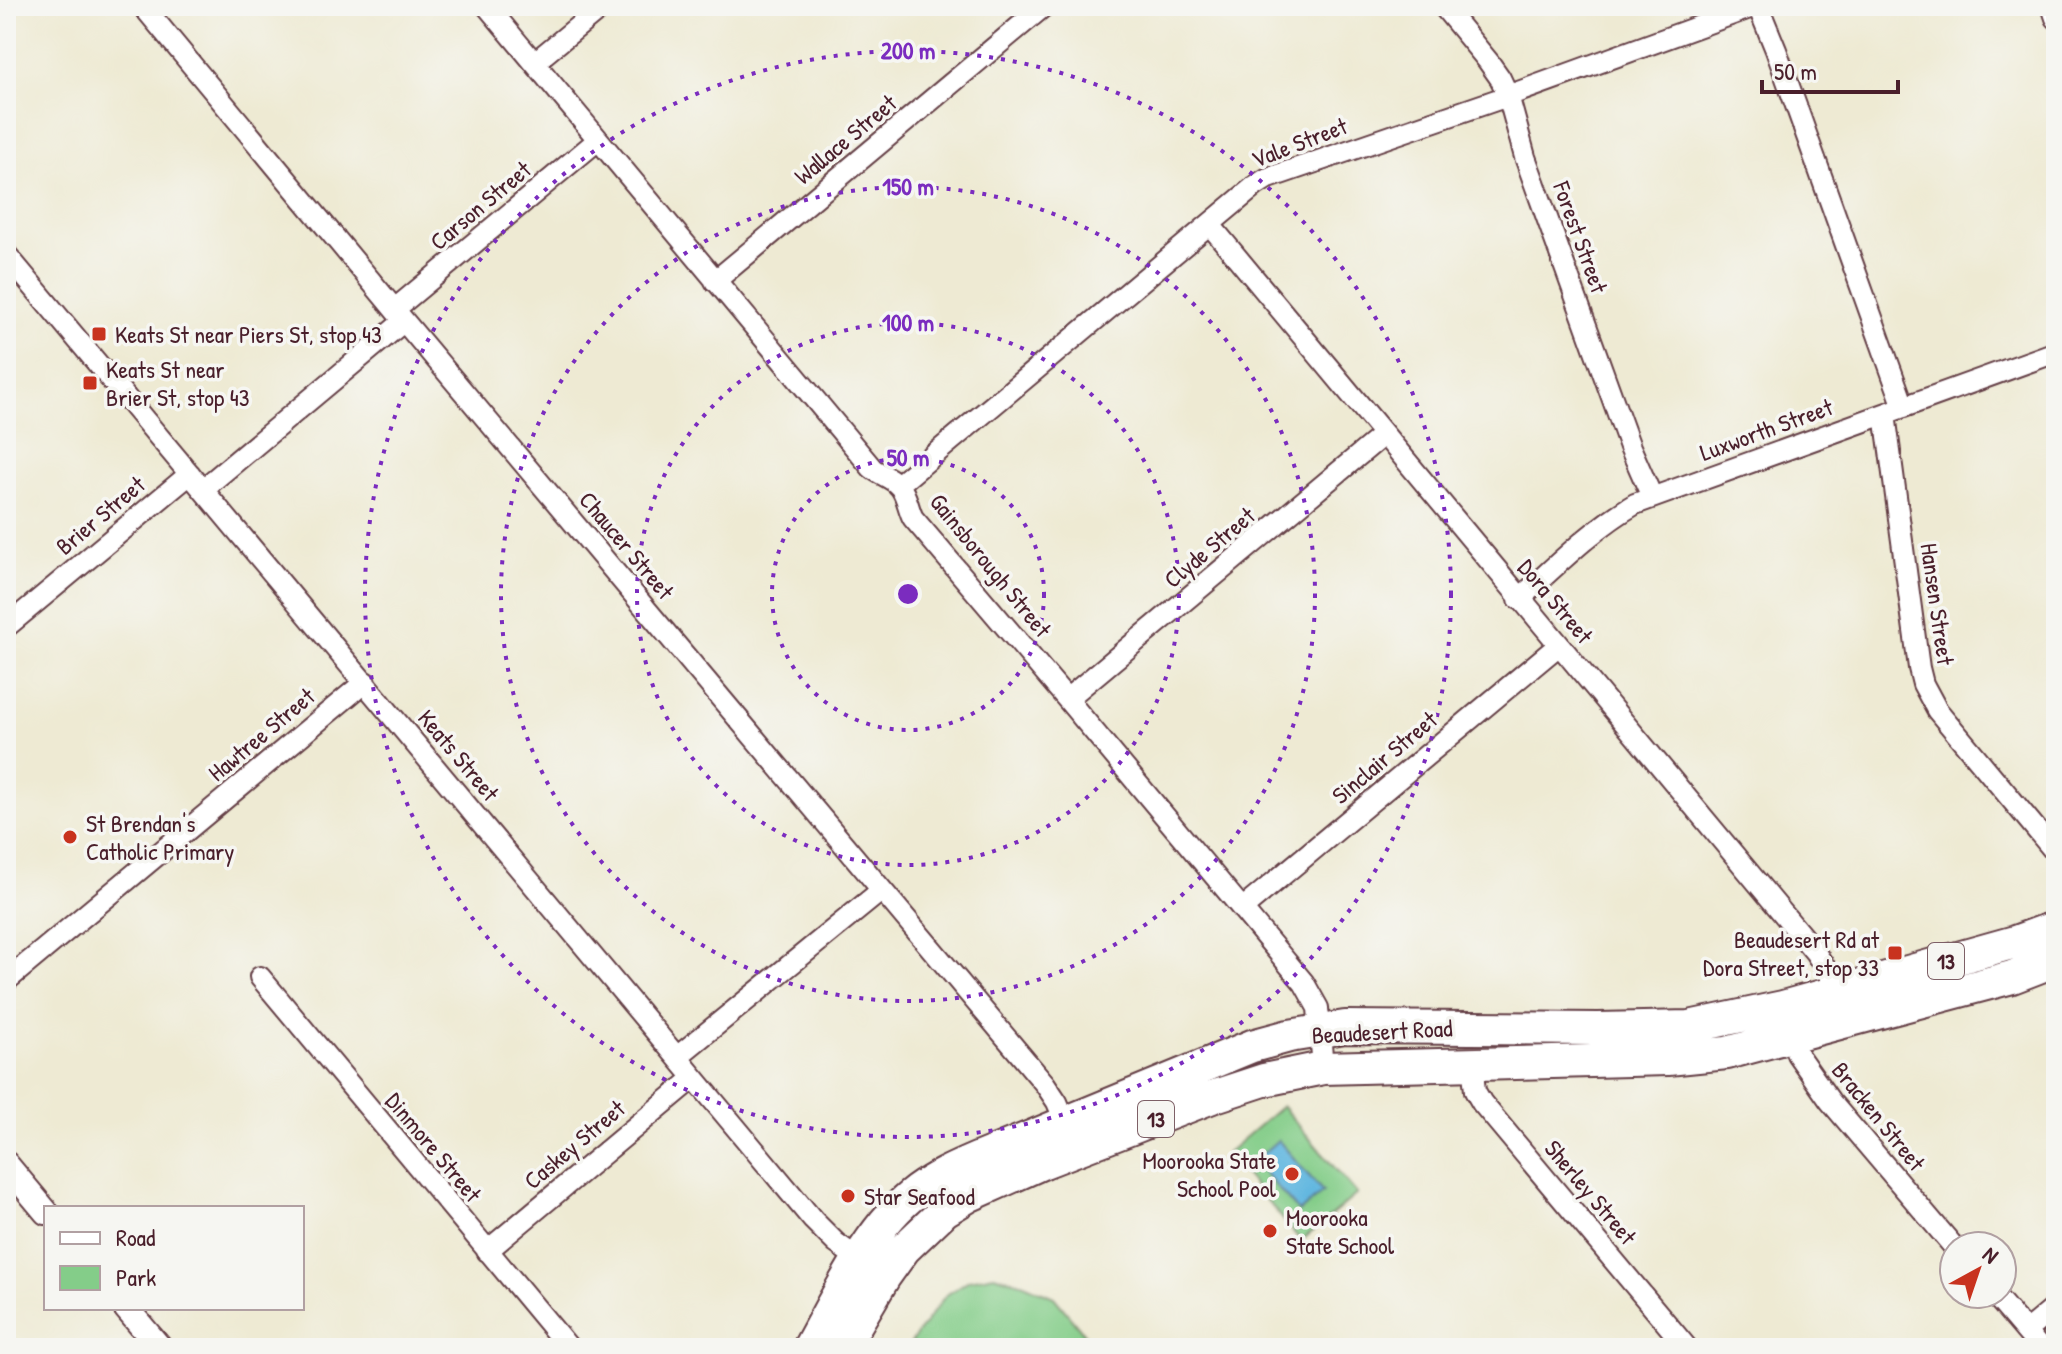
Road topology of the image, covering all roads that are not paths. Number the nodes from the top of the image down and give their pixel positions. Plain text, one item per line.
1 (143, 6) edge
2 (487, 6) edge
3 (603, 6) edge
4 (1044, 6) edge
5 (1443, 6) edge
6 (1756, 6) edge
7 (2052, 6) edge
8 (2056, 18) edge
9 (535, 62) junction
10 (1508, 95) junction
11 (598, 140) junction
12 (1210, 225) junction
13 (8, 261) edge
14 (715, 281) junction
15 (400, 315) junction
16 (2056, 352) edge
17 (1894, 410) junction
18 (1383, 435) junction
19 (197, 481) junction
20 (898, 485) junction
21 (1652, 497) junction
22 (1519, 599) junction
23 (6, 627) edge
24 (1559, 645) junction
25 (365, 682) junction
26 (1067, 699) junction
27 (2056, 853) edge
28 (882, 890) junction
29 (1242, 909) junction
30 (2056, 927) edge
31 (2056, 960) edge
32 (260, 977) dead end
33 (6, 981) edge
34 (1840, 1006) junction
35 (1787, 1022) junction
36 (1321, 1030) junction
37 (677, 1057) junction
38 (1472, 1063) junction
39 (1323, 1068) junction
40 (694, 1078) junction
41 (1065, 1121) junction
42 (6, 1164) edge
43 (44, 1210) edge
44 (1940, 1230) edge
45 (487, 1251) junction
46 (872, 1268) junction
47 (2056, 1306) edge
48 (128, 1310) edge
49 (2008, 1310) edge
50 (2026, 1331) junction
51 (160, 1348) edge
52 (569, 1348) edge
53 (809, 1348) edge
54 (842, 1348) edge
55 (1687, 1348) edge
56 (2040, 1348) edge

1 - 15 street, Chaucer Street
2 - 9 street, Gainsborough Street
3 - 9 street
4 - 14 street, Wallace Street
5 - 10 street, Forest Street
6 - 10 street, Vale Street
6 - 17 street, Hansen Street
7 - 8 street
9 - 11 street, Gainsborough Street
10 - 12 street, Vale Street
10 - 21 street, Forest Street
11 - 14 street, Gainsborough Street
11 - 15 street, Carson Street
12 - 18 street, Dora Street
12 - 20 street, Vale Street
13 - 19 street, Keats Street
14 - 20 street, Gainsborough Street
15 - 19 street, Carson Street
15 - 28 street, Chaucer Street
16 - 17 street, Luxworth Street
17 - 21 street, Luxworth Street
17 - 27 street, Hansen Street
18 - 22 street, Dora Street
18 - 26 street, Clyde Street
19 - 23 street, Brier Street
19 - 25 street, Keats Street
20 - 26 street, Gainsborough Street
21 - 22 street, Luxworth Street
22 - 24 street, Dora Street
24 - 29 street, Sinclair Street
24 - 34 street, Dora Street
25 - 33 street, Hawtree Street
25 - 37 street, Keats Street
26 - 29 street, Gainsborough Street
28 - 37 street
28 - 41 street, Chaucer Street
29 - 36 street, Gainsborough Street
30 - 34 highway, Beaudesert Road / 13
31 - 34 highway, Beaudesert Road / 13
32 - 45 street, Dinmore Street
34 - 35 highway, Beaudesert Road / 13
35 - 36 highway, Beaudesert Road / 13
35 - 38 highway, Beaudesert Road / 13
35 - 44 street, Bracken Street
36 - 39 street, Gainsborough Street
36 - 41 highway, Beaudesert Road / 13
37 - 40 street, Keats Street
38 - 39 highway, Beaudesert Road / 13
38 - 55 street, Sherley Street
39 - 46 highway, Beaudesert Road / 13
40 - 45 street, Caskey Street
40 - 46 street, Keats Street
41 - 46 highway, Beaudesert Road / 13
42 - 43 street
45 - 52 street, Dinmore Street
46 - 53 highway, Beaudesert Road / 13
46 - 54 highway, Beaudesert Road / 13
47 - 50 street
48 - 51 street
49 - 50 street
50 - 56 street

